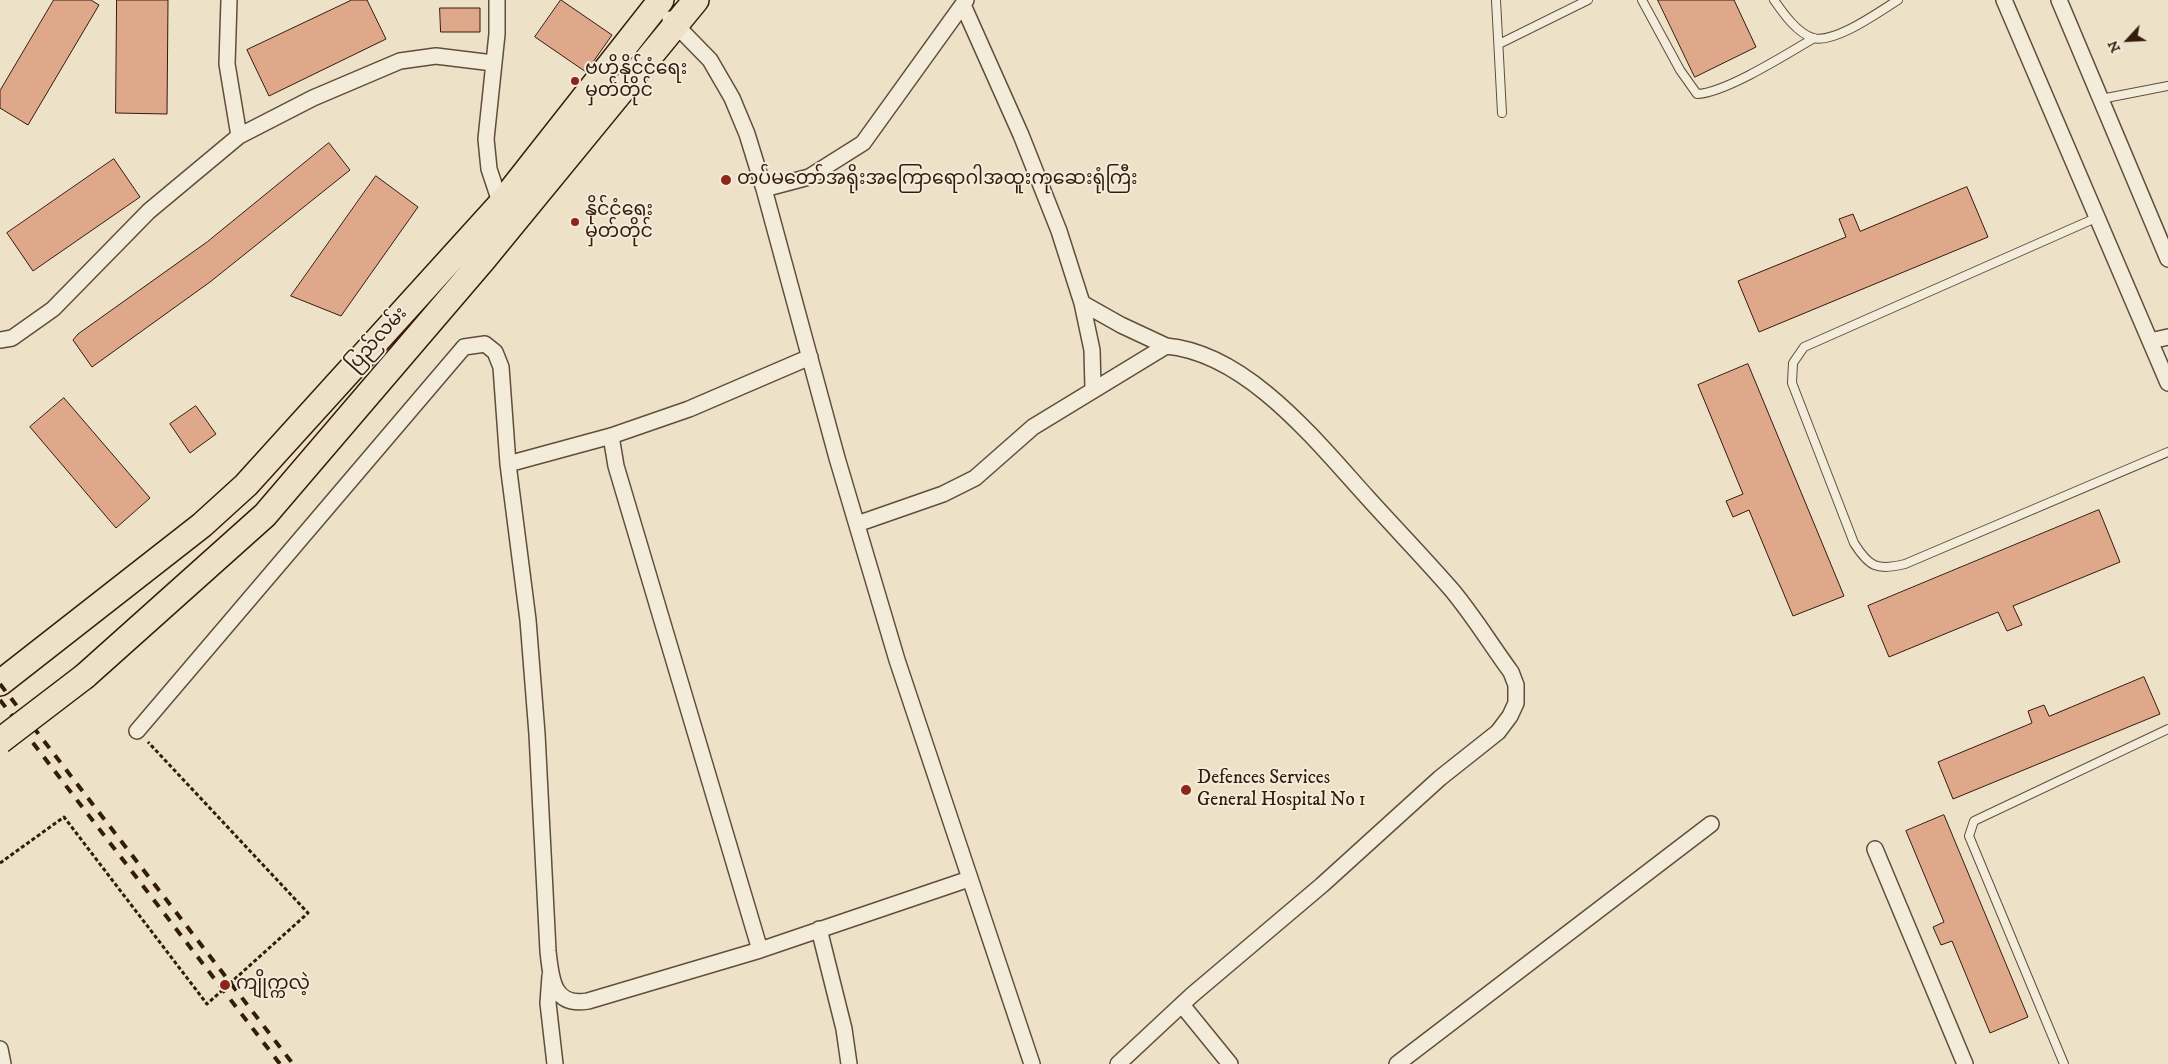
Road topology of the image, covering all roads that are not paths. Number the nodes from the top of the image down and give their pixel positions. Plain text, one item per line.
1 (228, 0) edge
2 (498, 0) edge
3 (696, 0) edge
4 (1496, 0) edge
5 (1588, 0) edge
6 (1642, 0) edge
7 (1774, 0) edge
8 (1898, 0) edge
9 (2004, 0) edge
10 (2059, 0) edge
11 (965, 2) edge
12 (658, 3) edge
13 (677, 25) junction
14 (1814, 38) junction
15 (1499, 44) junction
16 (493, 63) junction
17 (2168, 86) edge
18 (2101, 99) junction
19 (1502, 113) dead end
20 (239, 136) junction
21 (764, 189) junction
22 (508, 212) junction
23 (2098, 217) junction
24 (2168, 259) edge
25 (1082, 303) junction
26 (2168, 336) edge
27 (0, 340) edge
28 (2150, 341) junction
29 (1166, 346) junction
30 (2163, 356) edge
31 (810, 357) junction
32 (2168, 383) edge
33 (1093, 389) junction
34 (611, 436) junction
35 (2168, 452) edge
36 (508, 464) junction
37 (857, 524) junction
38 (0, 683) edge
39 (2168, 729) edge
40 (137, 731) road end
41 (0, 741) edge
42 (1711, 824) dead end
43 (1875, 849) dead end
44 (969, 879) junction
45 (819, 929) junction
46 (760, 950) junction
47 (550, 973) junction
48 (1182, 1005) junction
49 (0, 1049) edge
50 (3, 1064) edge
51 (555, 1064) edge
52 (849, 1064) edge
53 (1032, 1064) edge
54 (1118, 1064) edge
55 (1230, 1064) edge
56 (1397, 1064) edge
57 (1965, 1064) edge
58 (2064, 1064) edge

1 - 20 street
2 - 16 street
3 - 13 highway
4 - 15 lane
5 - 15 lane
6 - 14 lane
7 - 14 lane
8 - 14 lane
9 - 23 street
10 - 18 street
11 - 21 street
11 - 25 street
12 - 13 street
12 - 22 highway, ပြည်လမ်း
13 - 21 street
13 - 22 highway
15 - 19 lane
16 - 20 street
16 - 22 street
17 - 18 lane
18 - 24 street
20 - 27 street
21 - 31 street
22 - 38 highway, ပြည်လမ်း
22 - 41 highway, bridge
23 - 28 street
23 - 35 lane
25 - 29 street
25 - 33 street
26 - 28 street
28 - 30 street
29 - 33 street
29 - 48 street
30 - 32 street
31 - 34 street
31 - 37 street
33 - 37 street
34 - 36 street
34 - 46 street
36 - 40 street
36 - 47 street
37 - 44 street
39 - 58 lane
42 - 56 street
43 - 57 street
44 - 45 street
44 - 53 street
45 - 46 street
45 - 52 street
46 - 47 street
47 - 51 street
48 - 54 street
48 - 55 street
49 - 50 street

